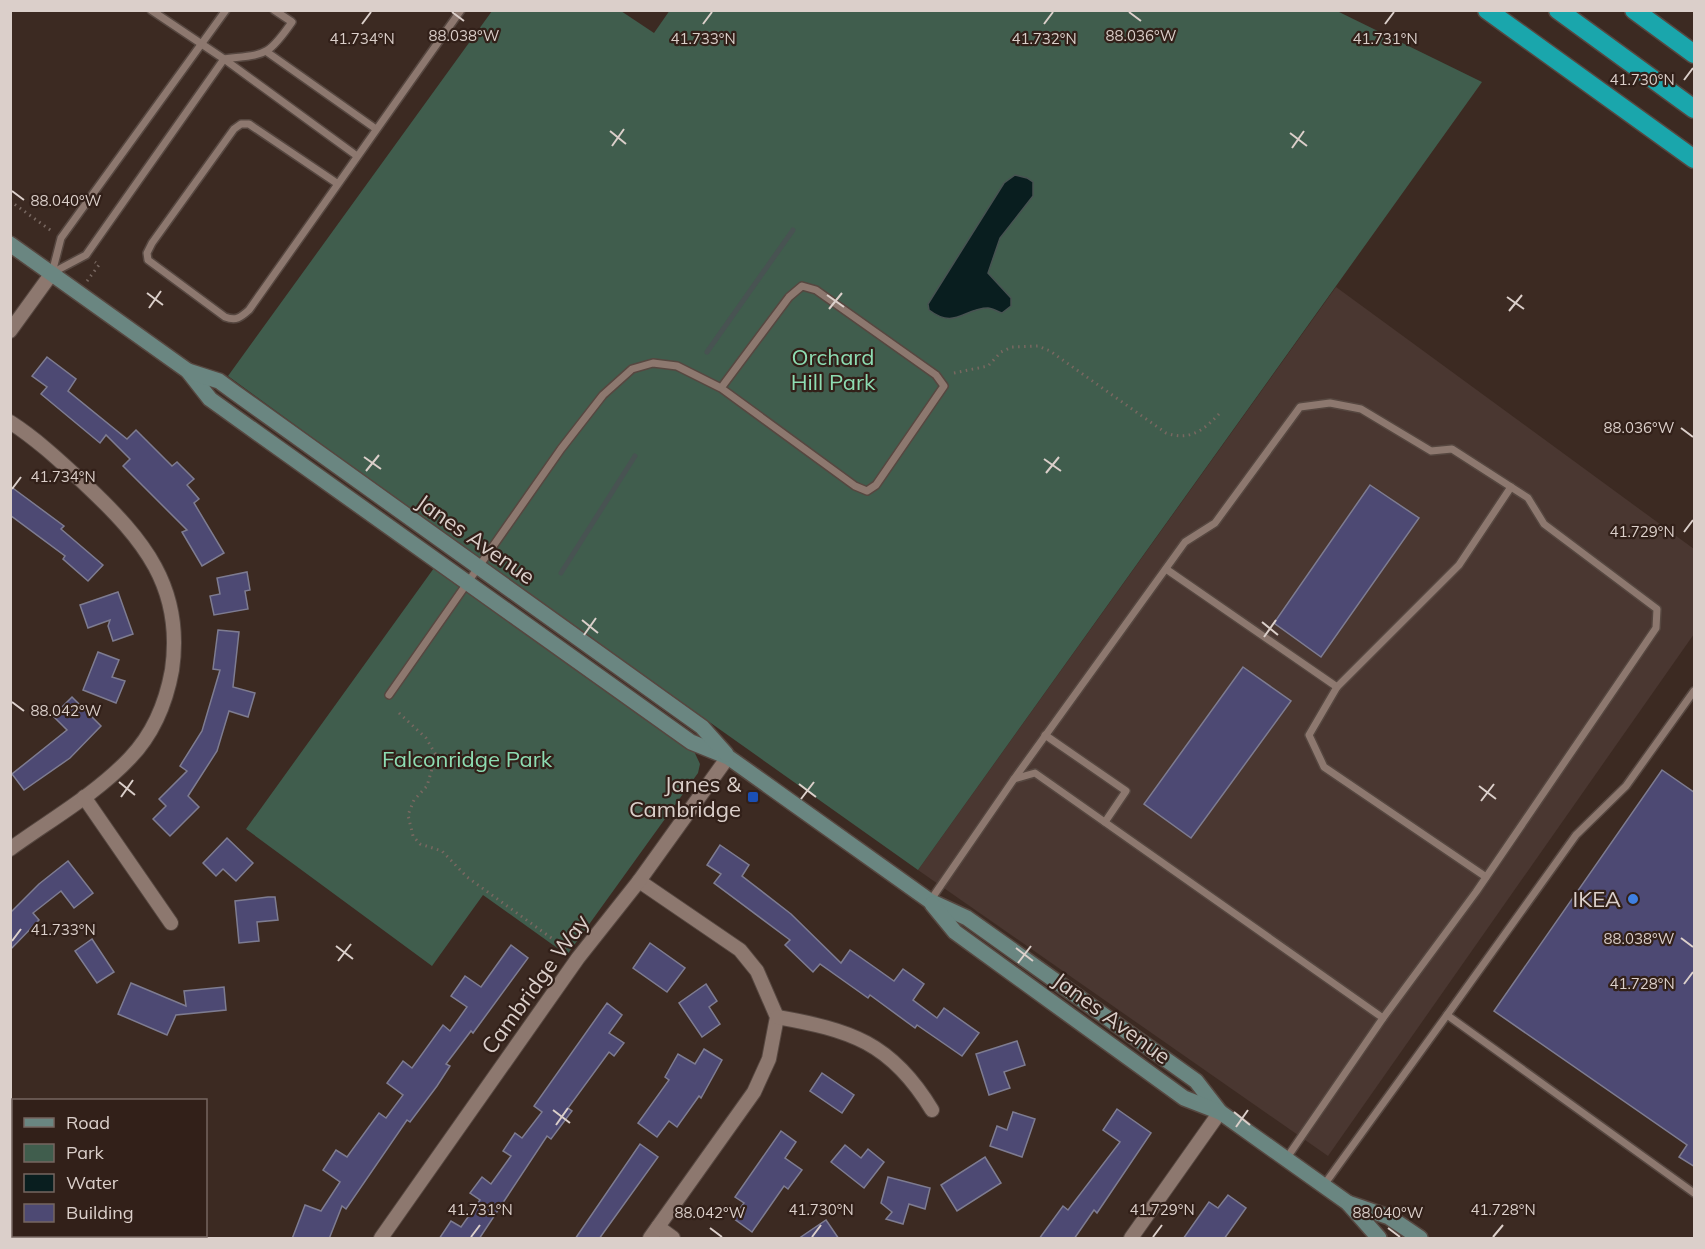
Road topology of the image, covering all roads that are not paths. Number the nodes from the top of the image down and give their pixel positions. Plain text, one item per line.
1 (151, 10) edge
2 (226, 10) edge
3 (274, 10) edge
4 (461, 10) edge
5 (1488, 10) edge
6 (1558, 10) edge
7 (1634, 10) edge
8 (200, 45) junction
9 (267, 52) junction
10 (1695, 54) edge
11 (224, 59) junction
12 (1695, 109) edge
13 (376, 129) junction
14 (357, 156) junction
15 (1695, 159) edge
16 (338, 184) junction
17 (10, 244) edge
18 (52, 273) junction
19 (10, 331) edge
20 (188, 371) junction
21 (721, 388) junction
22 (10, 422) edge
23 (1512, 487) junction
24 (478, 568) junction
25 (1166, 569) junction
26 (467, 583) junction
27 (1336, 687) junction
28 (1695, 691) edge
29 (389, 695) dead end
30 (1045, 735) junction
31 (728, 757) junction
32 (1014, 779) junction
33 (84, 797) junction
34 (1105, 822) junction
35 (10, 849) edge
36 (1486, 877) junction
37 (639, 881) junction
38 (930, 902) junction
39 (171, 923) dead end
40 (1447, 1015) junction
41 (777, 1017) junction
42 (1383, 1018) junction
43 (932, 1110) dead end
44 (1220, 1113) junction
45 (1286, 1159) junction
46 (1324, 1186) junction
47 (1695, 1193) edge
48 (1348, 1203) junction
49 (654, 1233) edge
50 (381, 1239) edge
51 (674, 1239) edge
52 (1131, 1239) edge
53 (1379, 1239) edge
54 (1420, 1239) edge

1 - 8 lane
2 - 8 lane
3 - 9 lane
4 - 13 lane
5 - 15 highway
6 - 12 highway
7 - 10 highway
8 - 11 lane
8 - 18 lane
9 - 11 lane
9 - 13 lane
11 - 14 lane
11 - 18 lane
13 - 14 lane
14 - 16 lane
16 - 16 lane
17 - 18 street, Janes Avenue
18 - 19 street
18 - 20 street, Janes Avenue
20 - 24 street, Janes Avenue
20 - 26 street, Janes Avenue
21 - 21 lane
21 - 24 lane
22 - 33 street
23 - 25 lane
23 - 27 lane
23 - 36 lane
24 - 26 lane
24 - 31 street, Janes Avenue
25 - 27 lane
25 - 30 lane
26 - 29 lane
26 - 31 street, Janes Avenue
27 - 36 lane
28 - 40 lane
30 - 32 lane
30 - 34 lane
31 - 37 street, Cambridge Way
31 - 38 street, Janes Avenue
32 - 34 lane
32 - 38 lane
33 - 35 street
33 - 39 street
34 - 42 lane
36 - 42 lane
37 - 41 street
37 - 50 street, Cambridge Way
38 - 44 street, Janes Avenue
40 - 46 lane
40 - 47 lane
41 - 43 street
41 - 49 street
42 - 45 lane
44 - 45 street, Janes Avenue
44 - 52 street
45 - 46 street, Janes Avenue
46 - 48 street, Janes Avenue
48 - 53 street, Janes Avenue
48 - 54 street, Janes Avenue
49 - 51 street

